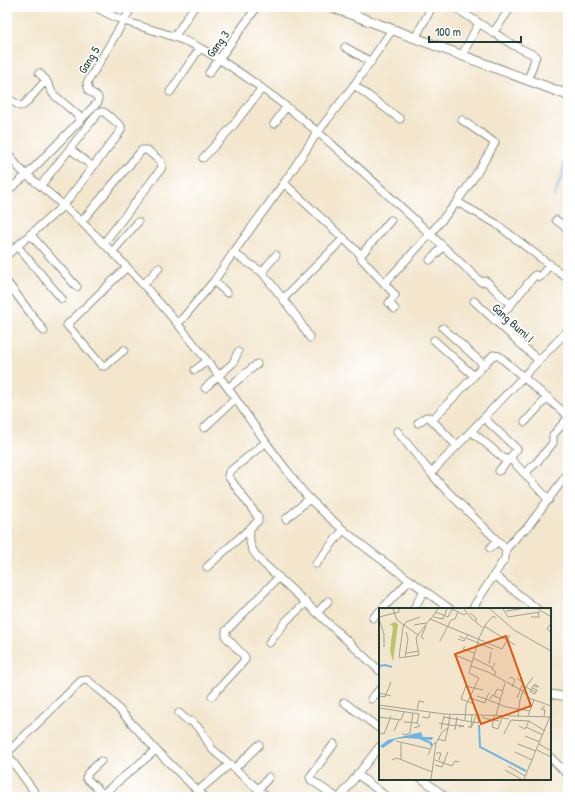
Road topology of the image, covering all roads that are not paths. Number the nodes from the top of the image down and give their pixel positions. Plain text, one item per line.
1 (96, 7) edge
2 (194, 7) edge
3 (257, 7) edge
4 (332, 7) edge
5 (432, 7) edge
6 (454, 7) edge
7 (511, 7) edge
8 (129, 8) edge
9 (355, 11) edge
10 (124, 20) junction
11 (479, 23) junction
12 (392, 30) junction
13 (493, 33) junction
14 (175, 36) junction
15 (415, 38) junction
16 (345, 47) dead end
17 (200, 48) junction
18 (462, 56) junction
19 (220, 60) junction
20 (371, 62) junction
21 (39, 73) dead end
22 (209, 73) dead end
23 (46, 80) junction
24 (528, 80) junction
25 (354, 85) junction
26 (262, 88) junction
27 (170, 92) dead end
28 (568, 95) edge
29 (7, 102) edge
30 (7, 106) edge
31 (286, 107) junction
32 (81, 118) junction
33 (400, 119) dead end
34 (462, 120) dead end
35 (274, 124) dead end
36 (317, 133) junction
37 (70, 149) junction
38 (7, 152) edge
39 (204, 158) dead end
40 (92, 166) junction
41 (28, 175) junction
42 (284, 183) junction
43 (41, 185) junction
44 (7, 191) edge
45 (457, 202) junction
46 (63, 206) junction
47 (390, 220) dead end
48 (556, 220) dead end
49 (82, 221) junction
50 (138, 222) dead end
51 (568, 229) edge
52 (30, 234) junction
53 (430, 234) junction
54 (344, 238) junction
55 (104, 243) junction
56 (17, 246) junction
57 (443, 247) junction
58 (113, 252) junction
59 (233, 253) junction
60 (7, 254) edge
61 (276, 255) dead end
62 (361, 255) junction
63 (430, 260) dead end
64 (550, 264) junction
65 (127, 267) junction
66 (158, 268) dead end
67 (262, 272) junction
68 (568, 279) edge
69 (7, 282) edge
70 (214, 282) junction
71 (385, 283) junction
72 (144, 285) junction
73 (77, 287) dead end
74 (227, 293) dead end
75 (62, 299) dead end
76 (283, 300) junction
77 (474, 301) dead end
78 (510, 304) junction
79 (395, 309) dead end
80 (494, 320) junction
81 (178, 324) junction
82 (443, 328) dead end
83 (568, 330) edge
84 (44, 331) dead end
85 (310, 338) dead end
86 (434, 340) dead end
87 (124, 350) dead end
88 (238, 352) dead end
89 (538, 360) junction
90 (207, 361) junction
91 (257, 364) dead end
92 (484, 365) junction
93 (195, 370) dead end
94 (219, 376) junction
95 (474, 376) junction
96 (523, 378) junction
97 (205, 388) dead end
98 (228, 388) junction
99 (548, 398) junction
100 (235, 400) junction
101 (568, 417) edge
102 (484, 418) junction
103 (432, 420) junction
104 (525, 422) dead end
105 (418, 423) dead end
106 (204, 428) dead end
107 (397, 430) dead end
108 (471, 431) junction
109 (265, 444) junction
110 (457, 446) junction
111 (508, 460) junction
112 (499, 471) dead end
113 (431, 473) junction
114 (525, 473) junction
115 (568, 473) edge
116 (309, 498) junction
117 (549, 500) junction
118 (286, 519) dead end
119 (250, 529) junction
120 (343, 530) junction
121 (498, 540) junction
122 (490, 548) dead end
123 (506, 549) junction
124 (316, 564) dead end
125 (207, 567) dead end
126 (494, 575) junction
127 (279, 577) junction
128 (410, 580) junction
129 (424, 590) junction
130 (328, 600) dead end
131 (307, 602) junction
132 (383, 608) edge
133 (415, 608) edge
134 (449, 608) edge
135 (473, 608) edge
136 (536, 608) edge
137 (318, 612) junction
138 (379, 612) edge
139 (373, 618) dead end
140 (269, 643) dead end
141 (379, 670) edge
142 (379, 690) edge
143 (551, 694) edge
144 (212, 696) dead end
145 (568, 697) edge
146 (371, 699) dead end
147 (344, 702) dead end
148 (180, 713) dead end
149 (379, 728) edge
150 (334, 744) dead end
151 (259, 745) dead end
152 (379, 747) edge
153 (156, 750) junction
154 (7, 754) edge
155 (551, 758) edge
156 (101, 760) dead end
157 (233, 766) junction
158 (357, 774) junction
159 (568, 775) edge
160 (269, 777) dead end
161 (423, 780) edge
162 (259, 789) junction
163 (198, 791) junction
164 (38, 797) edge
165 (204, 797) edge
166 (267, 797) edge
167 (336, 797) edge
168 (340, 797) edge
169 (387, 797) edge
170 (446, 797) edge

1 - 10 street
2 - 14 street
3 - 19 street, Gang 3
4 - 9 main road
5 - 15 street
6 - 11 street
7 - 13 street
8 - 10 street, Gang 5
9 - 12 main road
10 - 14 street
10 - 32 street, Gang 5
11 - 13 street
11 - 18 street
12 - 15 main road
12 - 20 street
13 - 24 street
14 - 17 street
15 - 18 main road
16 - 20 street
17 - 19 street
17 - 27 street
18 - 24 main road
19 - 22 street, Gang 3
19 - 26 street
20 - 25 street
21 - 23 street
23 - 29 street
23 - 32 street
24 - 28 main road
25 - 33 street
25 - 36 street
26 - 31 street
26 - 39 street
29 - 30 street
31 - 35 street
31 - 36 street
32 - 41 street
34 - 45 street
36 - 42 street
36 - 53 street
37 - 40 street
37 - 40 street
37 - 43 street
38 - 41 street
40 - 46 street
41 - 43 street
41 - 44 street
42 - 54 street
42 - 59 street
43 - 46 street
45 - 53 street
45 - 64 street
46 - 49 street
46 - 52 street
47 - 62 street
48 - 51 street
49 - 55 street
49 - 55 street
50 - 58 street
52 - 56 street
52 - 73 street
53 - 57 street
53 - 71 street
54 - 62 street
54 - 76 street
55 - 58 street
56 - 60 street
56 - 75 street
57 - 63 street
57 - 78 street
58 - 65 street
59 - 67 street
59 - 70 street
61 - 67 street
62 - 71 street
64 - 68 street
64 - 78 street
65 - 72 street
65 - 87 street
66 - 72 street
67 - 76 street
69 - 84 street
70 - 74 street
70 - 81 street
71 - 79 street
72 - 81 street
76 - 85 street
77 - 80 street, Gang Bumi I
78 - 80 street
80 - 89 street, Gang Bumi I
81 - 90 street
82 - 92 street
83 - 89 street
86 - 95 street
88 - 94 street
89 - 96 street
90 - 93 street
90 - 94 street
91 - 98 street
92 - 95 street
92 - 96 street
94 - 97 street
94 - 98 street
95 - 103 street
96 - 99 street
96 - 102 street
98 - 100 street
99 - 101 street
99 - 104 street
100 - 106 street
100 - 109 street
101 - 114 street
102 - 108 street
102 - 111 street
103 - 105 street
103 - 110 street
107 - 113 street
108 - 110 street
108 - 111 street
109 - 116 street
109 - 119 street
110 - 113 street
111 - 112 street
111 - 114 street
113 - 121 street
114 - 117 street
115 - 117 street
116 - 118 street
116 - 120 street
117 - 123 street
119 - 125 street
119 - 127 street
120 - 124 street
120 - 128 street
121 - 122 street
121 - 123 street
123 - 126 street
126 - 135 street
126 - 136 street
127 - 131 street
127 - 144 street
128 - 129 street
128 - 132 street
129 - 133 street
129 - 134 street
130 - 137 street
131 - 137 street
131 - 140 street
137 - 141 street
138 - 139 street
142 - 146 street
143 - 145 street
147 - 149 street
148 - 157 street
150 - 167 street
151 - 157 street
152 - 158 street
153 - 154 street
153 - 156 street
153 - 163 street
154 - 164 street
155 - 159 street
157 - 162 street
157 - 163 street
158 - 168 street
158 - 169 street
160 - 162 street
161 - 170 street
162 - 166 street
163 - 165 street

